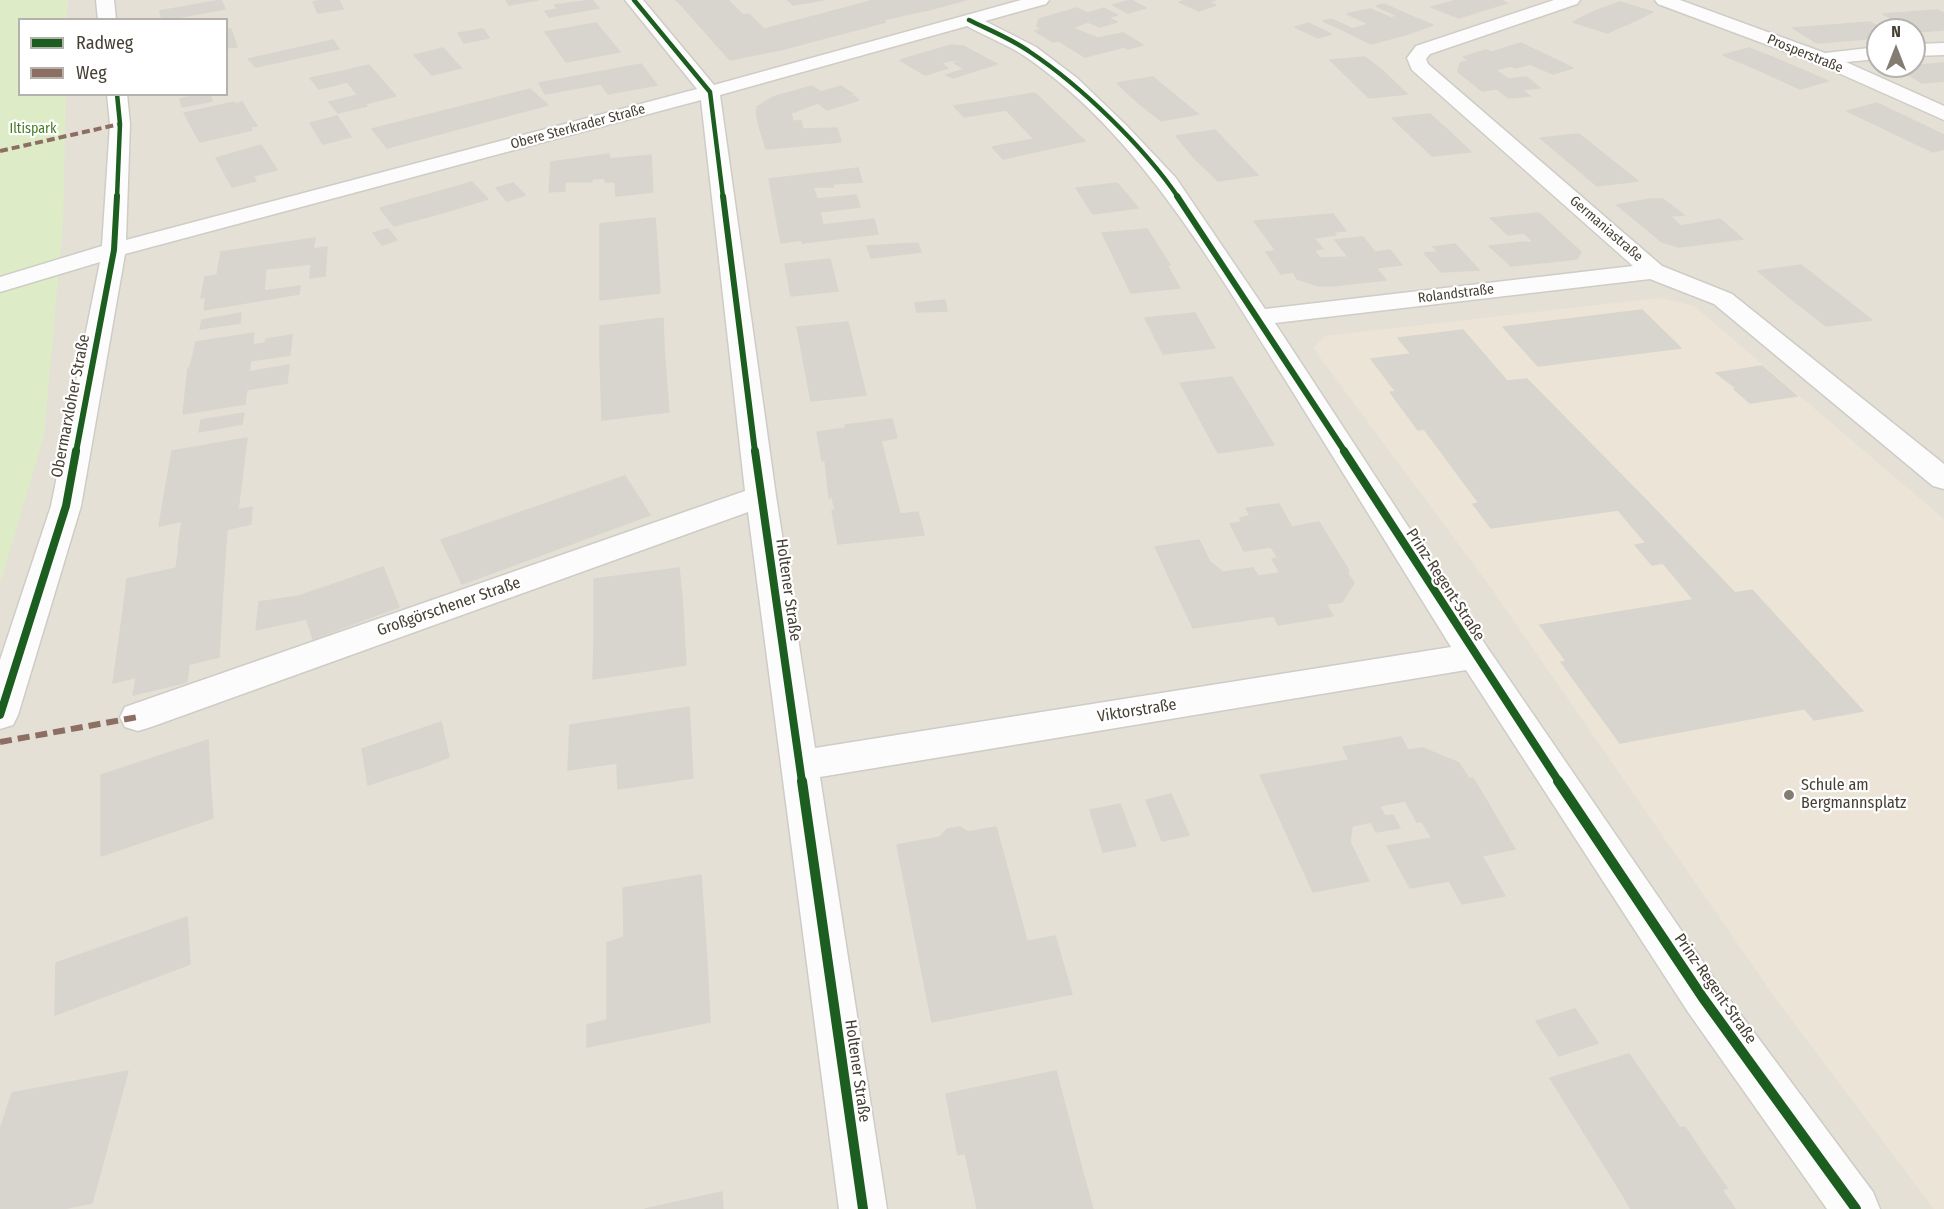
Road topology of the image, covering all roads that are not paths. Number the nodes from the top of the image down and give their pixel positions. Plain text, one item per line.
1 (105, 0) edge
2 (634, 0) edge
3 (1040, 0) edge
4 (1571, 0) edge
5 (1664, 0) edge
6 (107, 18) edge
7 (969, 20) junction
8 (1944, 49) edge
9 (1926, 50) edge
10 (1866, 54) edge
11 (1823, 59) junction
12 (710, 92) junction
13 (117, 96) edge
14 (1944, 114) edge
15 (114, 250) junction
16 (1653, 271) junction
17 (0, 285) edge
18 (1258, 317) junction
19 (1944, 479) edge
20 (761, 496) junction
21 (1475, 656) junction
22 (0, 715) edge
23 (138, 717) dead end
24 (800, 765) junction
25 (863, 1209) edge
26 (1856, 1209) edge

1 - 6 street
2 - 12 street
3 - 7 street, Obere Sterkrader Straße
4 - 16 street, Germaniastraße
5 - 11 street, Prosperstraße
7 - 12 street, Obere Sterkrader Straße
7 - 18 street, Prinz-Regent-Straße
8 - 9 street
10 - 11 street
11 - 14 street, Prosperstraße
12 - 15 street, Obere Sterkrader Straße
12 - 20 street, Holtener Straße
13 - 15 street, Obermarxloher Straße
15 - 17 street, Obere Sterkrader Straße
15 - 22 street, Obermarxloher Straße
16 - 18 street, Rolandstraße
16 - 19 street, Germaniastraße
18 - 21 street, Prinz-Regent-Straße
20 - 23 street, Großgörschener Straße
20 - 24 street, Holtener Straße
21 - 24 street, Viktorstraße
21 - 26 street, Prinz-Regent-Straße
24 - 25 street, Holtener Straße

